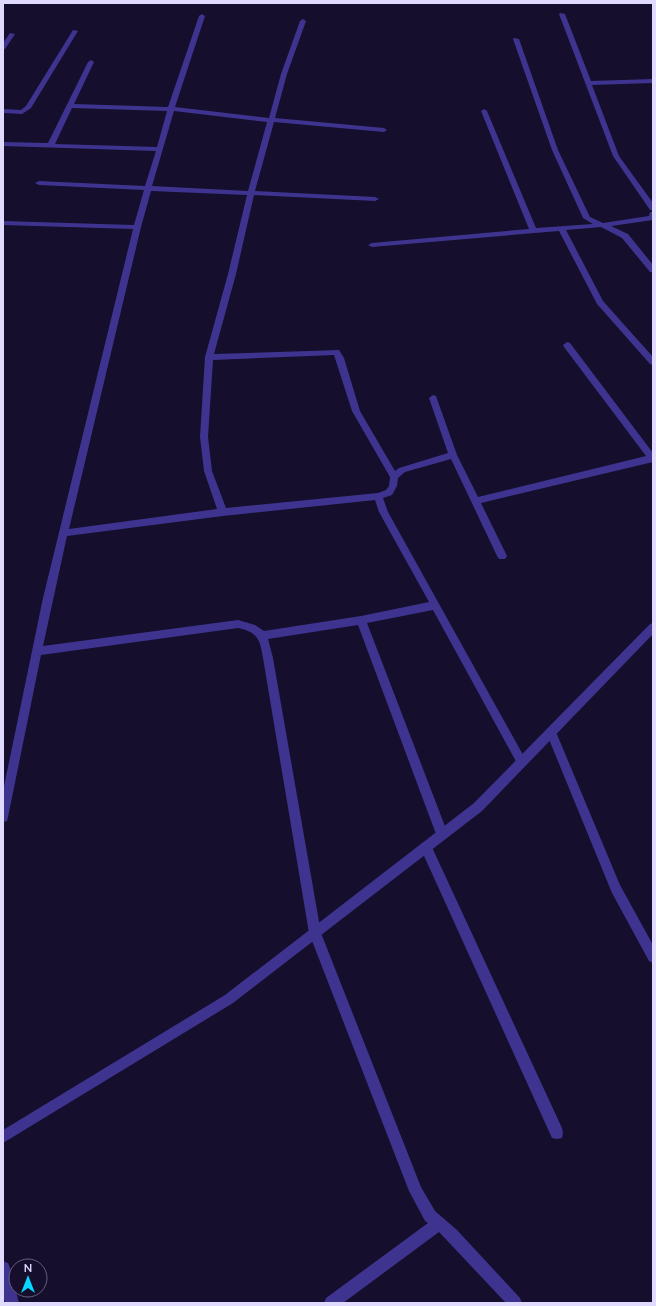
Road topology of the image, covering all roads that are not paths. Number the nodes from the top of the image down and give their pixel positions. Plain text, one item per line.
1 (562, 14) dead end
2 (202, 16) dead end
3 (303, 21) dead end
4 (75, 31) dead end
5 (12, 34) dead end
6 (516, 39) dead end
7 (3, 48) edge
8 (91, 62) dead end
9 (653, 81) edge
10 (589, 83) junction
11 (70, 106) junction
12 (171, 109) junction
13 (3, 111) edge
14 (484, 111) dead end
15 (272, 120) junction
16 (384, 130) dead end
17 (3, 144) edge
18 (51, 145) junction
19 (160, 148) junction
20 (38, 183) dead end
21 (148, 187) junction
22 (251, 193) junction
23 (375, 199) dead end
24 (653, 208) edge
25 (653, 214) edge
26 (3, 223) edge
27 (603, 225) junction
28 (137, 227) junction
29 (562, 229) junction
30 (533, 231) junction
31 (372, 245) dead end
32 (653, 270) edge
33 (567, 345) dead end
34 (209, 357) junction
35 (653, 362) edge
36 (433, 398) dead end
37 (453, 454) junction
38 (653, 459) edge
39 (394, 477) junction
40 (378, 496) junction
41 (474, 501) junction
42 (223, 512) junction
43 (64, 533) junction
44 (502, 556) dead end
45 (436, 605) junction
46 (361, 620) junction
47 (653, 627) edge
48 (261, 636) junction
49 (37, 651) junction
50 (551, 732) junction
51 (522, 762) junction
52 (3, 817) edge
53 (442, 834) junction
54 (426, 847) junction
55 (315, 933) junction
56 (653, 957) edge
57 (557, 1133) dead end
58 (3, 1137) edge
59 (439, 1224) junction
60 (3, 1268) edge
61 (12, 1303) edge
62 (331, 1303) edge
63 (515, 1303) edge

1 - 10 street
2 - 12 street
3 - 15 street
4 - 13 street
5 - 7 street
6 - 27 street
8 - 11 street
9 - 10 street
10 - 24 street
11 - 12 street
11 - 18 street
12 - 15 street
12 - 19 street
14 - 30 street
15 - 16 street
15 - 22 street
17 - 18 street
18 - 19 street
19 - 21 street
20 - 21 street
21 - 22 street
21 - 28 street
22 - 23 street
22 - 34 street
25 - 27 street
26 - 28 street
27 - 29 street
27 - 32 street
28 - 43 street
29 - 30 street
29 - 35 street
30 - 31 street
33 - 38 street
34 - 39 street
34 - 42 street
36 - 37 street
37 - 39 street
37 - 41 street
38 - 41 street
39 - 40 street
40 - 42 street
40 - 45 street
41 - 44 street
42 - 43 street
43 - 49 street
45 - 46 street
45 - 51 street
46 - 48 street
46 - 53 street
47 - 50 street
48 - 49 street
48 - 55 street
49 - 52 street
50 - 51 street
50 - 56 street
51 - 53 street
53 - 54 street
54 - 55 street
54 - 57 street
55 - 58 street
55 - 59 street
59 - 62 street
59 - 63 street
60 - 61 street

